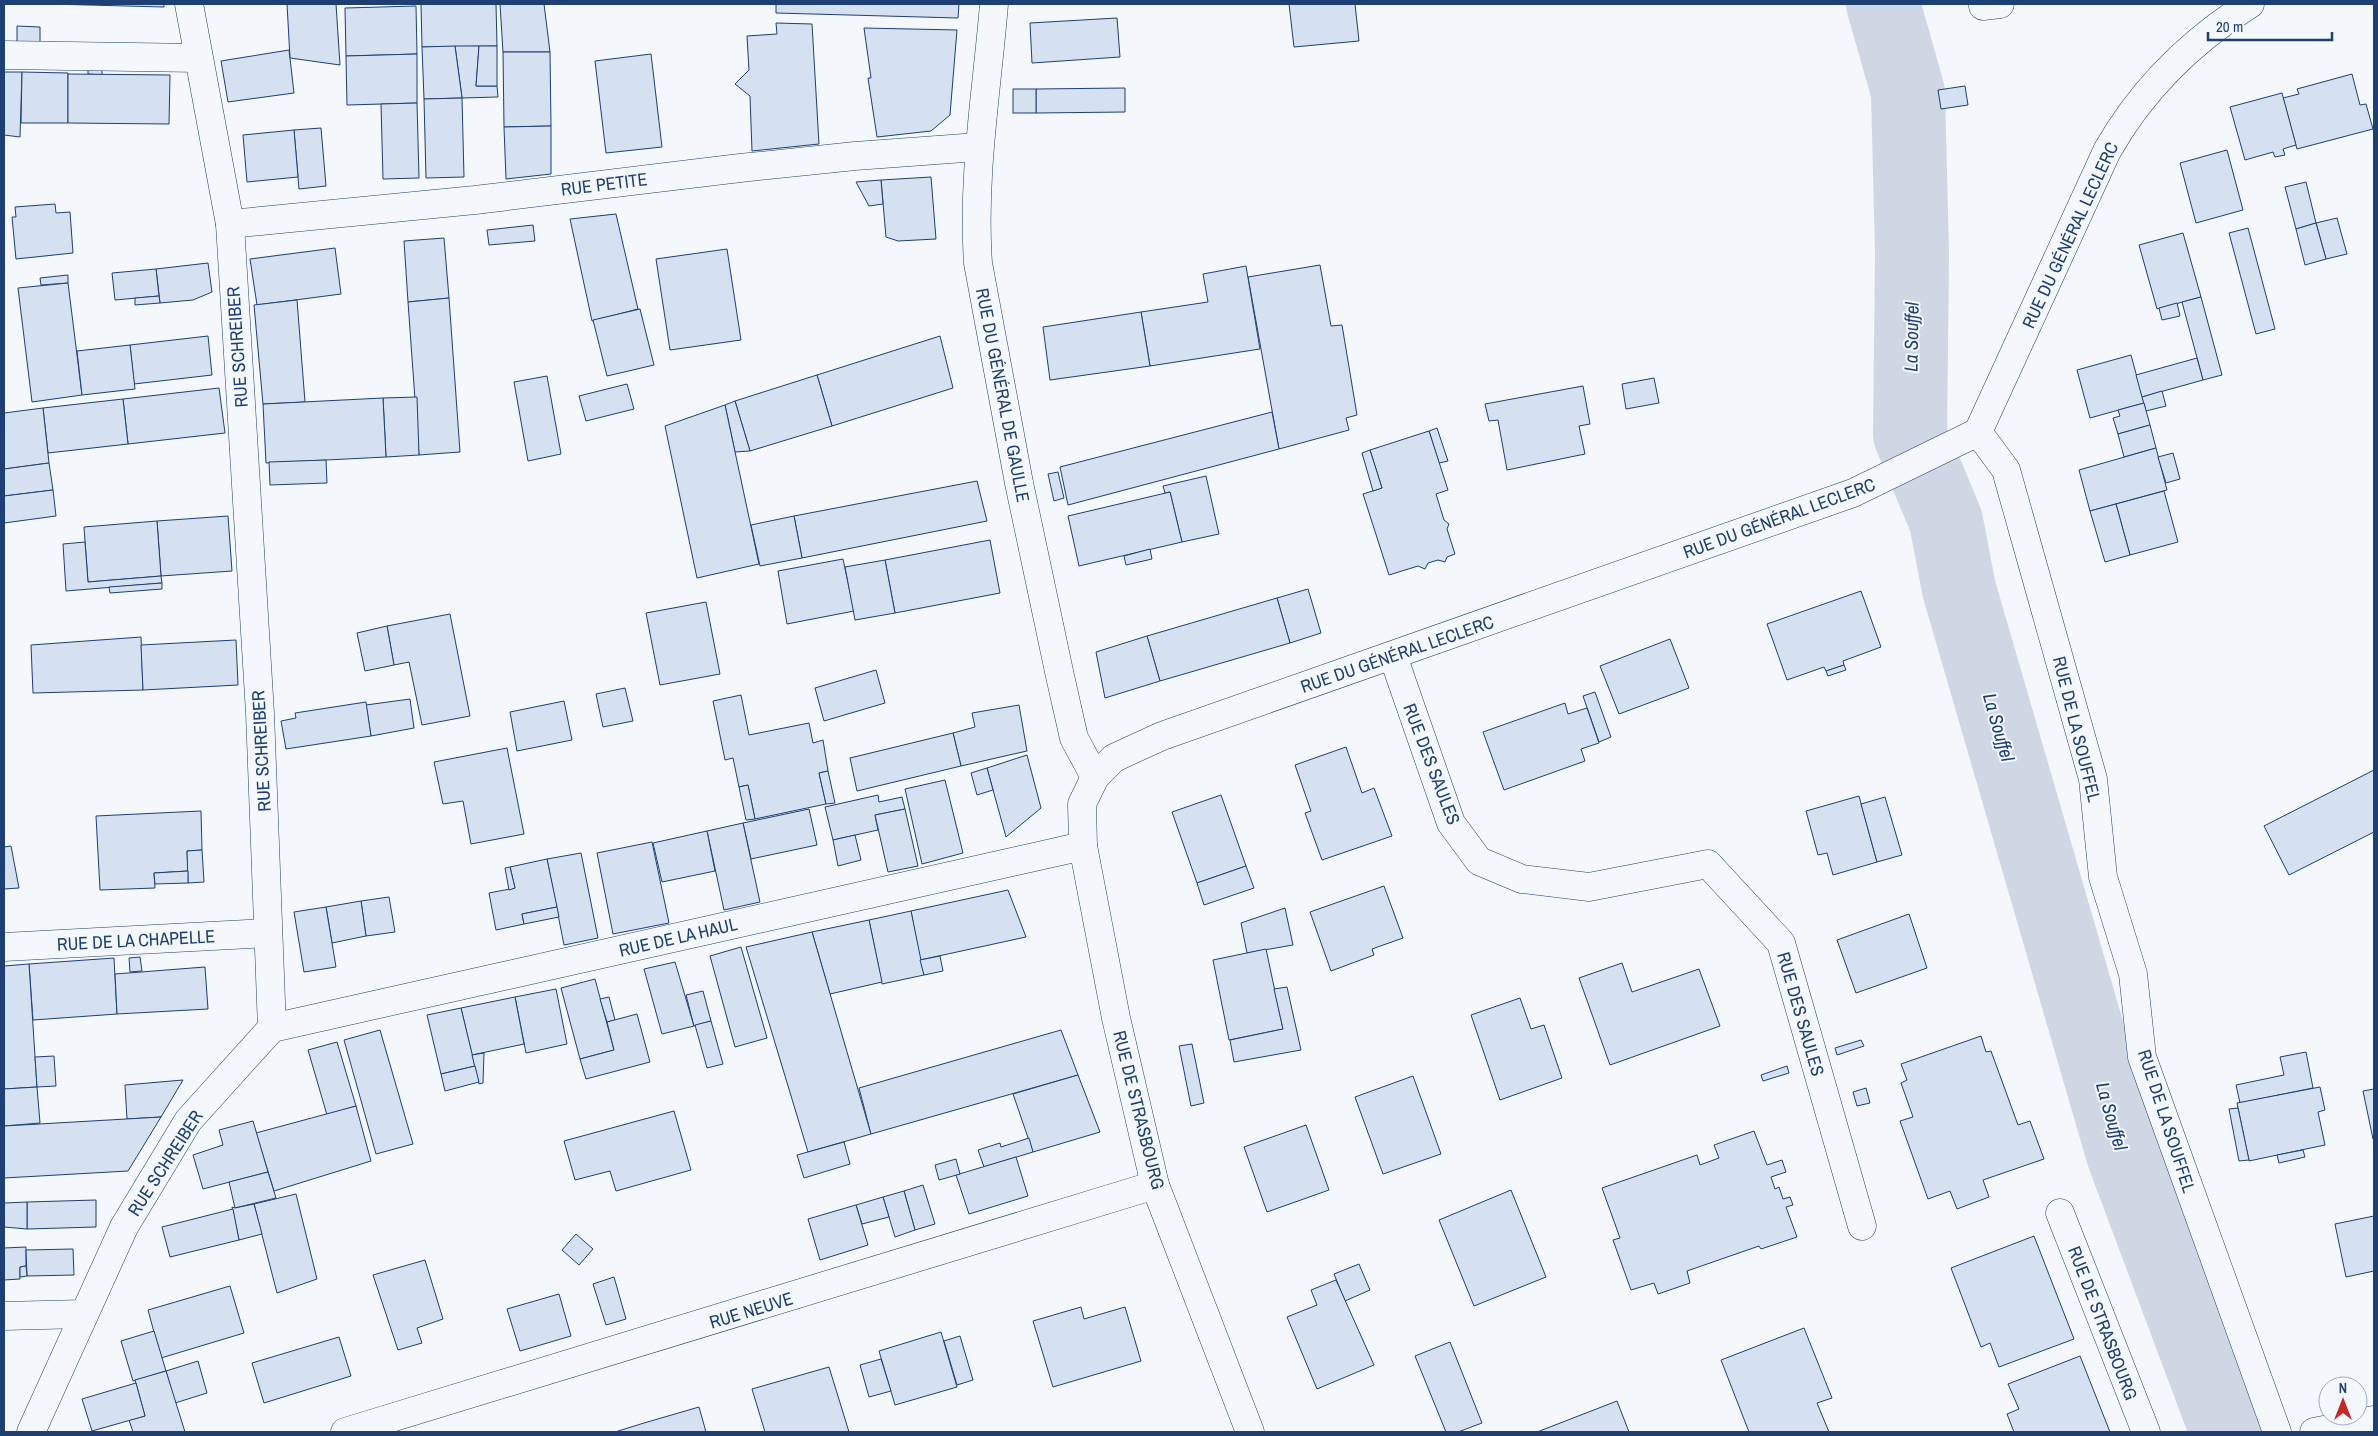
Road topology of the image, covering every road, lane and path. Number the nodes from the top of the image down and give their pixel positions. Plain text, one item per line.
1 (189, 4) edge
2 (994, 4) edge
3 (2250, 4) edge
4 (4, 54) edge
5 (198, 58) junction
6 (978, 147) junction
7 (230, 224) junction
8 (1978, 432) junction
9 (1393, 656) junction
10 (1094, 777) junction
11 (1083, 846) junction
12 (268, 933) junction
13 (4, 947) edge
14 (272, 1028) junction
15 (1155, 1185) junction
16 (2060, 1213) dead end
17 (1862, 1226) dead end
18 (83, 1314) junction
19 (4, 1316) edge
20 (2374, 1420) edge
21 (31, 1432) edge
22 (346, 1432) edge
23 (1250, 1432) edge
24 (2146, 1432) edge
25 (2277, 1432) edge
26 (2314, 1432) edge

1 - 5 street, RUE SCHREIBER
2 - 6 street, RUE DU GÉNÉRAL DE GAULLE
3 - 8 street, RUE DU GÉNÉRAL LECLERC
4 - 5 street
5 - 7 street, RUE SCHREIBER
6 - 7 street, RUE PETITE
6 - 10 street, RUE DU GÉNÉRAL DE GAULLE
7 - 12 street, RUE SCHREIBER
8 - 9 street, RUE DU GÉNÉRAL LECLERC
8 - 25 street, RUE DE LA SOUFFEL
9 - 10 street, RUE DU GÉNÉRAL LECLERC
9 - 17 street, RUE DES SAULES
10 - 11 street, RUE DE STRASBOURG
11 - 14 street, RUE DE LA HAUL
11 - 15 street, RUE DE STRASBOURG
12 - 13 street, RUE DE LA CHAPELLE
12 - 14 street, RUE SCHREIBER
14 - 18 street, RUE SCHREIBER
15 - 22 street, RUE NEUVE
15 - 23 street, RUE DE STRASBOURG
16 - 24 street, RUE DE STRASBOURG
18 - 19 street
18 - 21 street, RUE SCHREIBER
20 - 26 street

